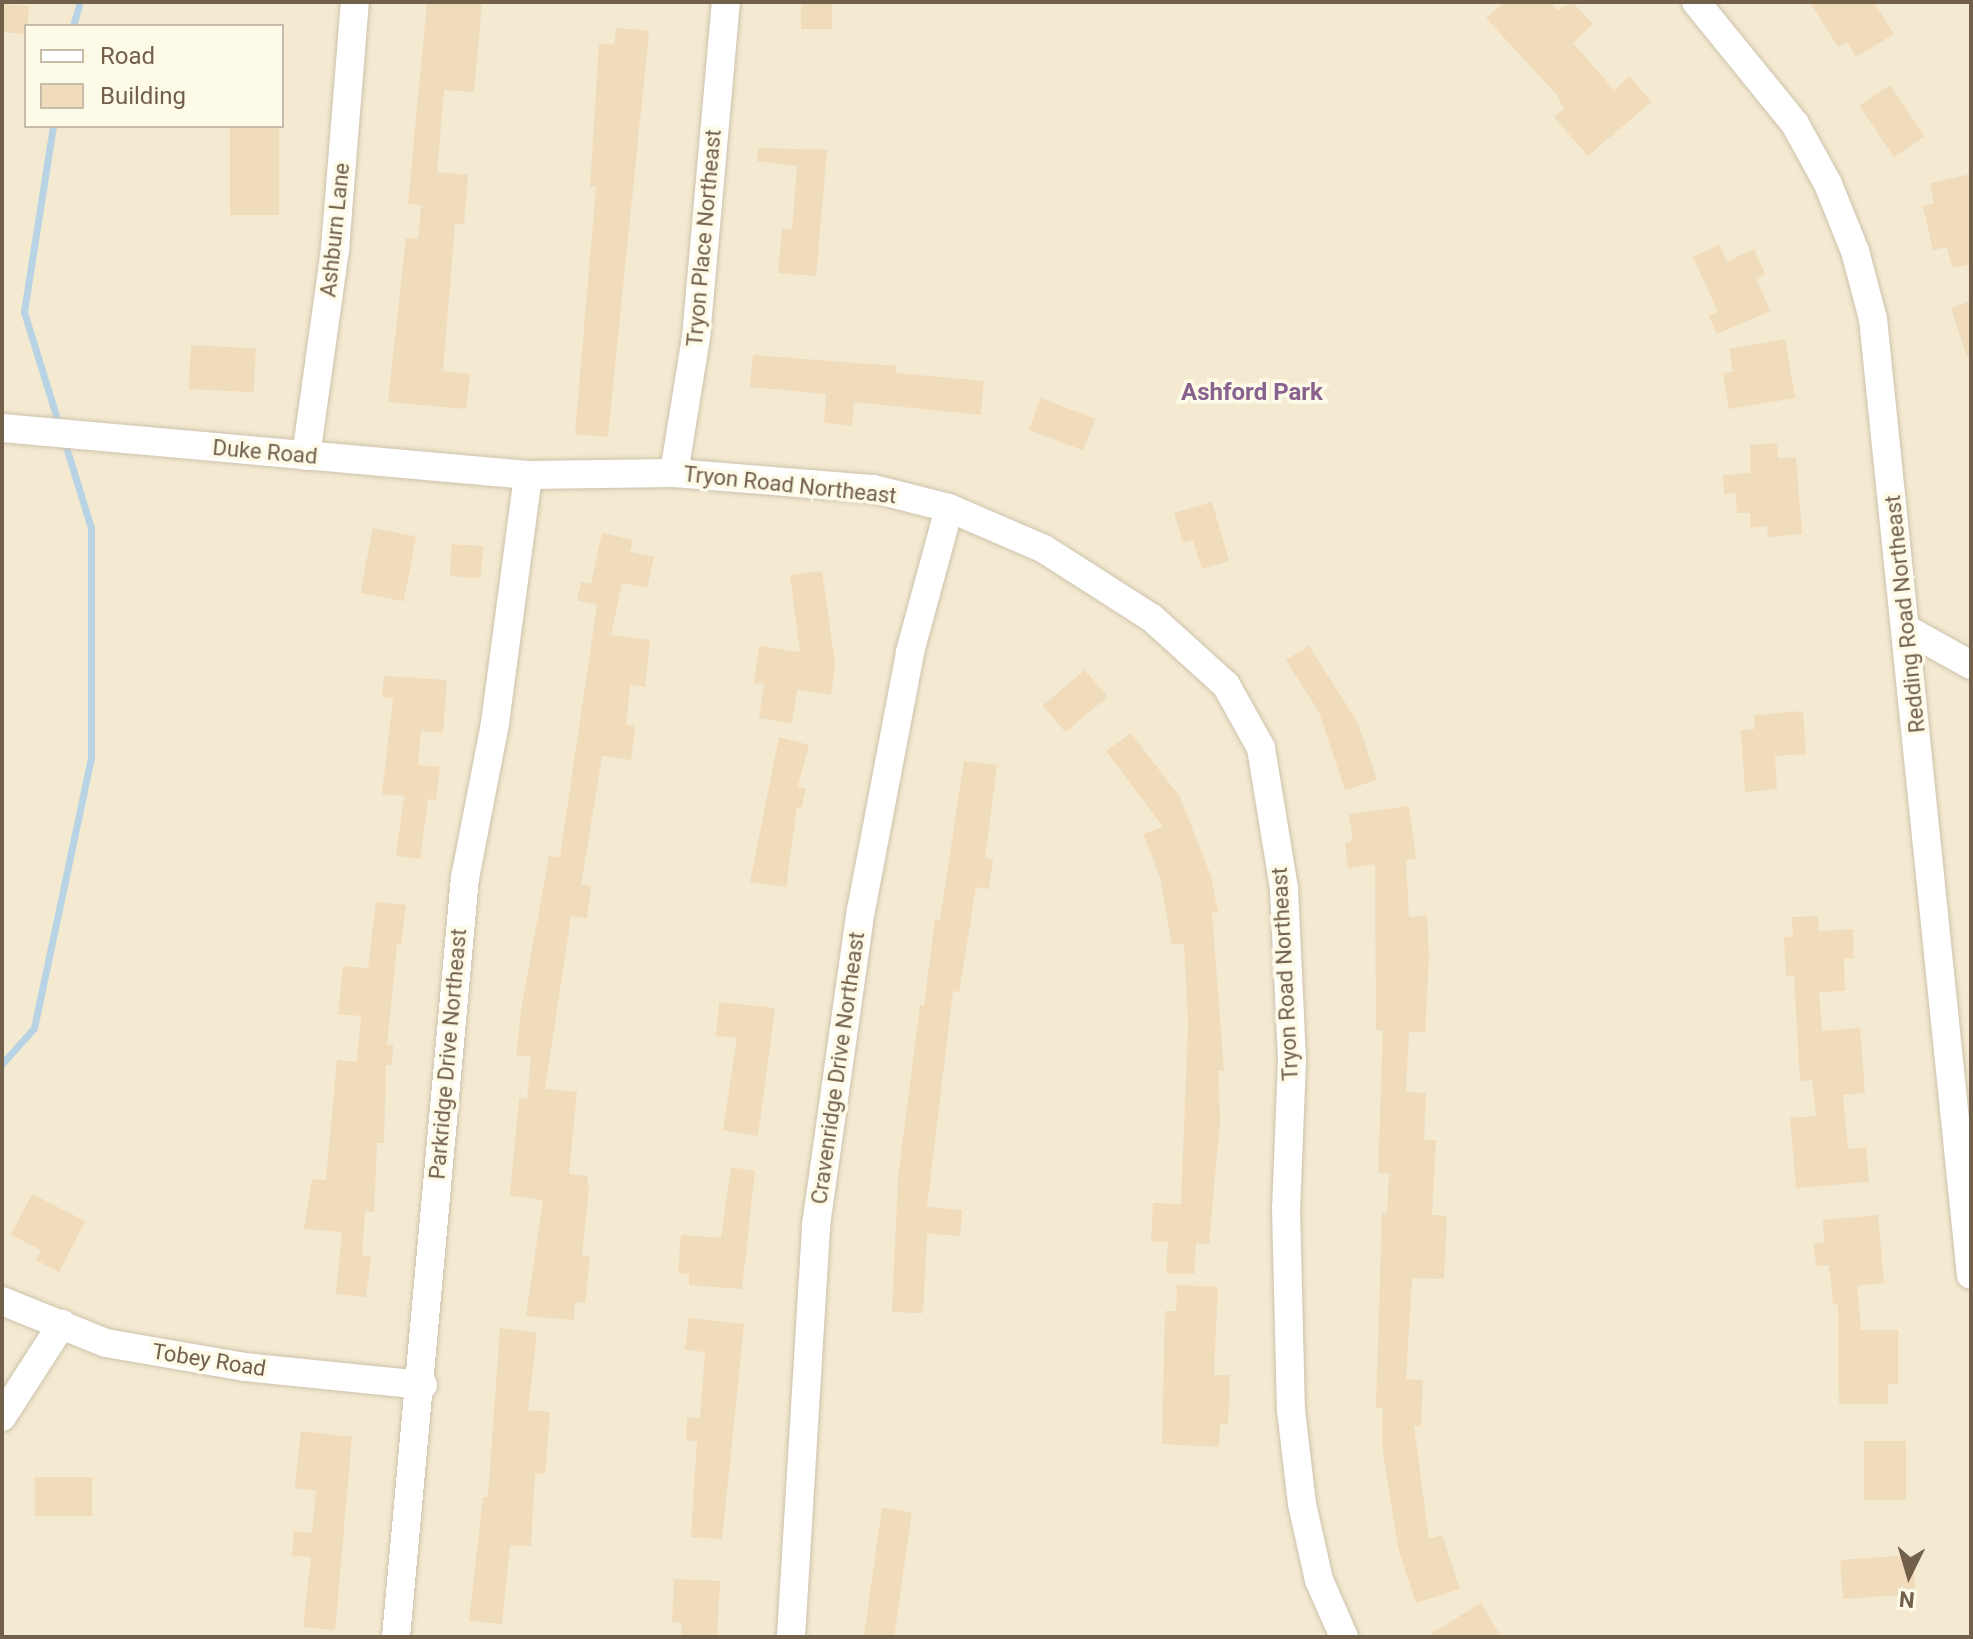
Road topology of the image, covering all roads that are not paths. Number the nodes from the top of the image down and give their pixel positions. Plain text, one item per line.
1 (355, 2) edge
2 (726, 2) edge
3 (1696, 2) edge
4 (2, 428) edge
5 (306, 456) junction
6 (674, 473) junction
7 (528, 475) junction
8 (949, 508) junction
9 (1908, 630) junction
10 (1971, 665) edge
11 (1971, 1275) edge
12 (2, 1301) edge
13 (62, 1324) junction
14 (423, 1385) junction
15 (2, 1417) edge
16 (396, 1637) edge
17 (791, 1637) edge
18 (1344, 1637) edge

1 - 5 street, Ashburn Lane
2 - 6 street, Tryon Place Northeast
3 - 9 street, Redding Road Northeast
4 - 5 street, Duke Road
5 - 7 street, Duke Road
6 - 7 street, Tryon Road Northeast
6 - 8 street, Tryon Road Northeast
7 - 14 street, Parkridge Drive Northeast
8 - 17 street, Cravenridge Drive Northeast
8 - 18 street, Tryon Road Northeast
9 - 10 street
9 - 11 street, Redding Road Northeast
12 - 13 street, Tobey Road
13 - 14 street, Tobey Road
13 - 15 street
14 - 16 street, Parkridge Drive Northeast

